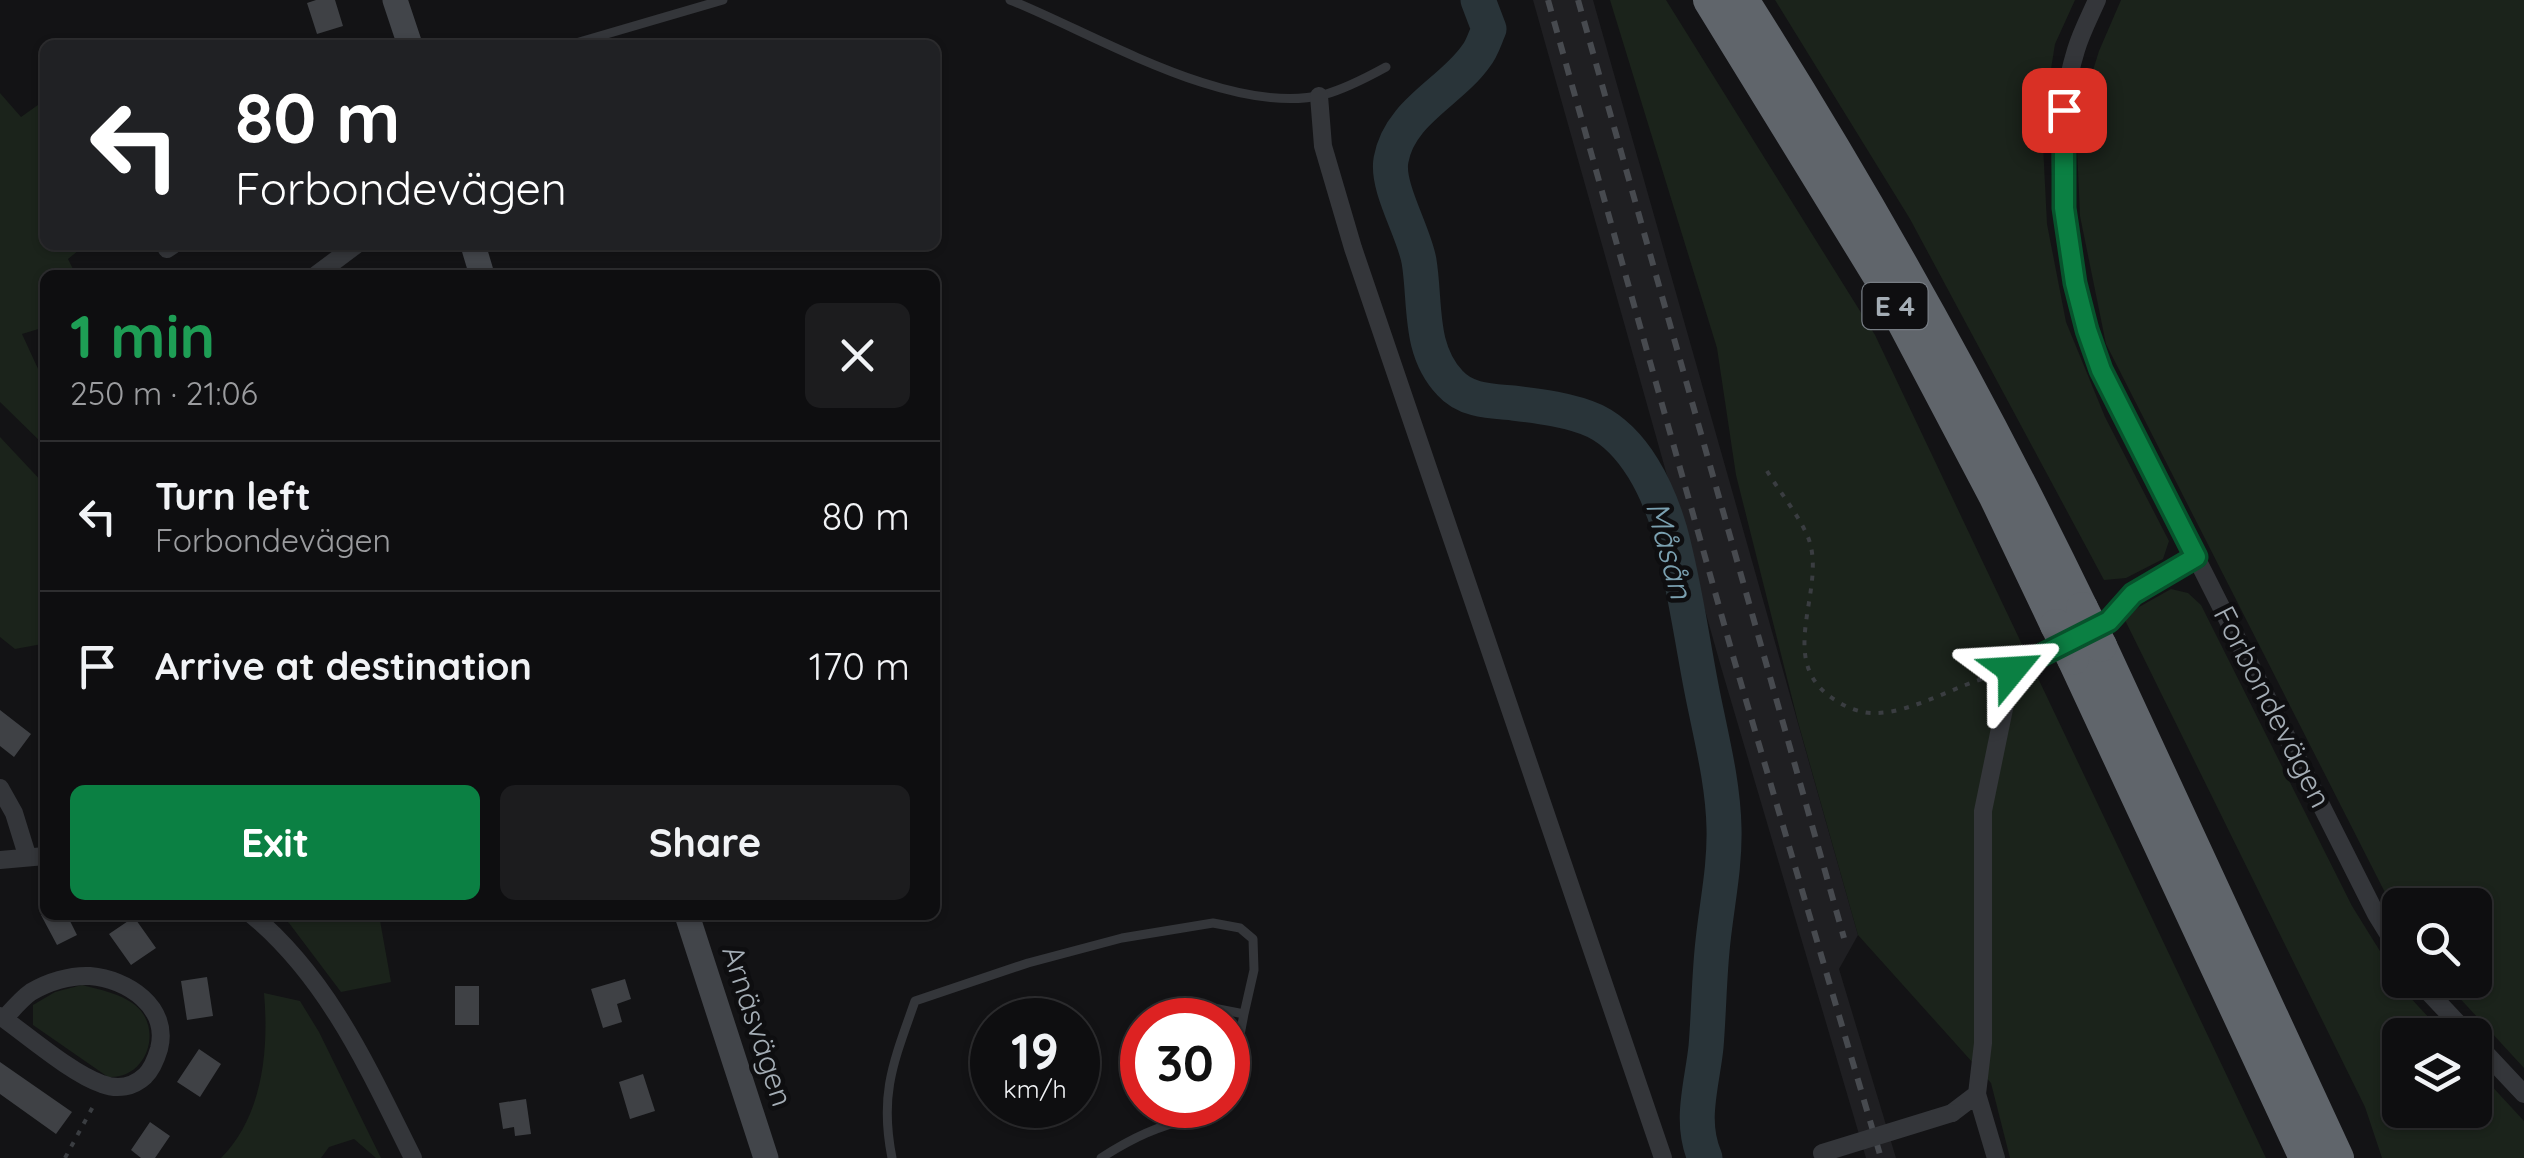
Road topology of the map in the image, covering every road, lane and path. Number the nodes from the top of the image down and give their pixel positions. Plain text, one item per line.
1 (395, 0) edge
2 (722, 0) edge
3 (1010, 0) edge
4 (1708, 0) edge
5 (1743, 0) edge
6 (2097, 0) edge
7 (1031, 4) edge
8 (408, 40) edge
9 (586, 40) edge
10 (1386, 67) dead end
11 (1318, 96) junction
12 (349, 250) edge
13 (323, 270) edge
14 (1767, 471) dead end
15 (2196, 557) junction
16 (2069, 617) junction
17 (2087, 652) junction
18 (2012, 670) junction
19 (0, 788) edge
20 (36, 856) edge
21 (0, 860) edge
22 (257, 920) edge
23 (688, 920) edge
24 (2382, 924) edge
25 (1248, 998) edge
26 (2434, 998) edge
27 (2, 1018) edge
28 (2453, 1018) edge
29 (2492, 1060) edge
30 (105, 1086) junction
31 (1977, 1094) junction
32 (2524, 1094) edge
33 (1154, 1128) edge
34 (1818, 1155) edge
35 (65, 1158) edge
36 (413, 1158) edge
37 (766, 1158) edge
38 (892, 1158) edge
39 (1101, 1158) edge
40 (1662, 1158) edge
41 (1996, 1158) edge
42 (2305, 1158) edge
43 (2338, 1158) edge

1 - 8 street
2 - 9 lane
3 - 7 lane
4 - 16 highway, E 4
5 - 16 highway, E 4
6 - 15 street, Forbondevägen
7 - 11 lane
10 - 11 lane
11 - 40 street
12 - 13 street
14 - 18 path
15 - 18 street
15 - 24 street, Forbondevägen
16 - 17 highway, E 4, bridge
17 - 42 highway, E 4
17 - 43 highway, E 4
18 - 31 street
19 - 20 street
20 - 21 street
22 - 36 street
23 - 37 street, Arnäsvägen
25 - 38 lane
26 - 28 street
27 - 30 street
27 - 30 street
29 - 32 street
30 - 35 path
31 - 34 street, bridge
31 - 41 street
33 - 39 lane

